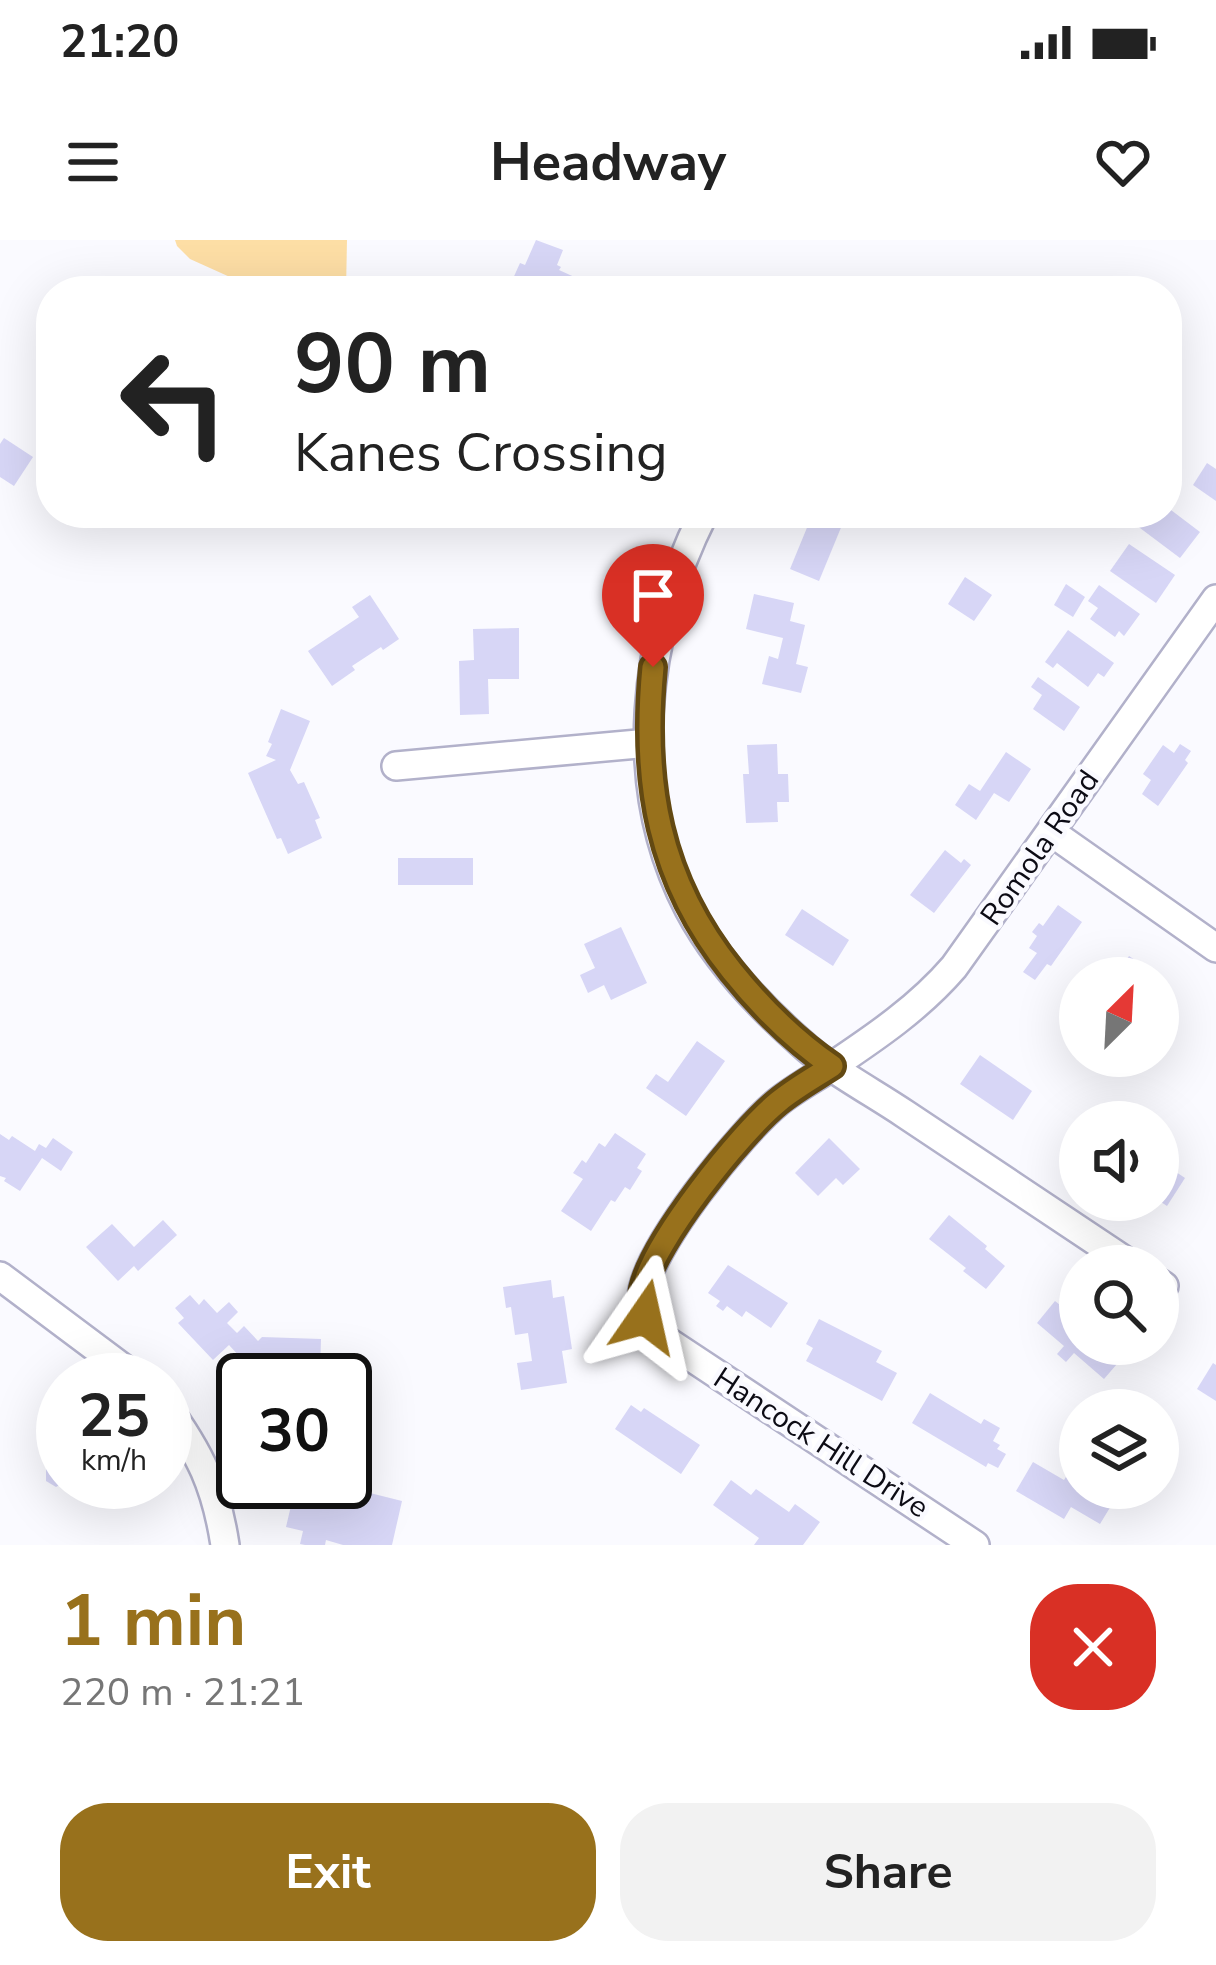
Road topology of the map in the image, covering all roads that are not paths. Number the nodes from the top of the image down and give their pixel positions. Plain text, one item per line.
1 (697, 528) edge
2 (1216, 599) edge
3 (649, 743) junction
4 (397, 766) dead end
5 (1052, 832) junction
6 (1216, 948) edge
7 (832, 1066) junction
8 (1101, 1245) edge
9 (0, 1276) edge
10 (103, 1353) edge
11 (192, 1446) edge
12 (225, 1545) edge
13 (975, 1545) edge

1 - 3 street
2 - 5 street, Romola Road
3 - 4 street
3 - 7 street
5 - 6 street
5 - 7 street, Romola Road
7 - 8 street
7 - 13 street, Hancock Hill Drive
9 - 10 street
11 - 12 street

